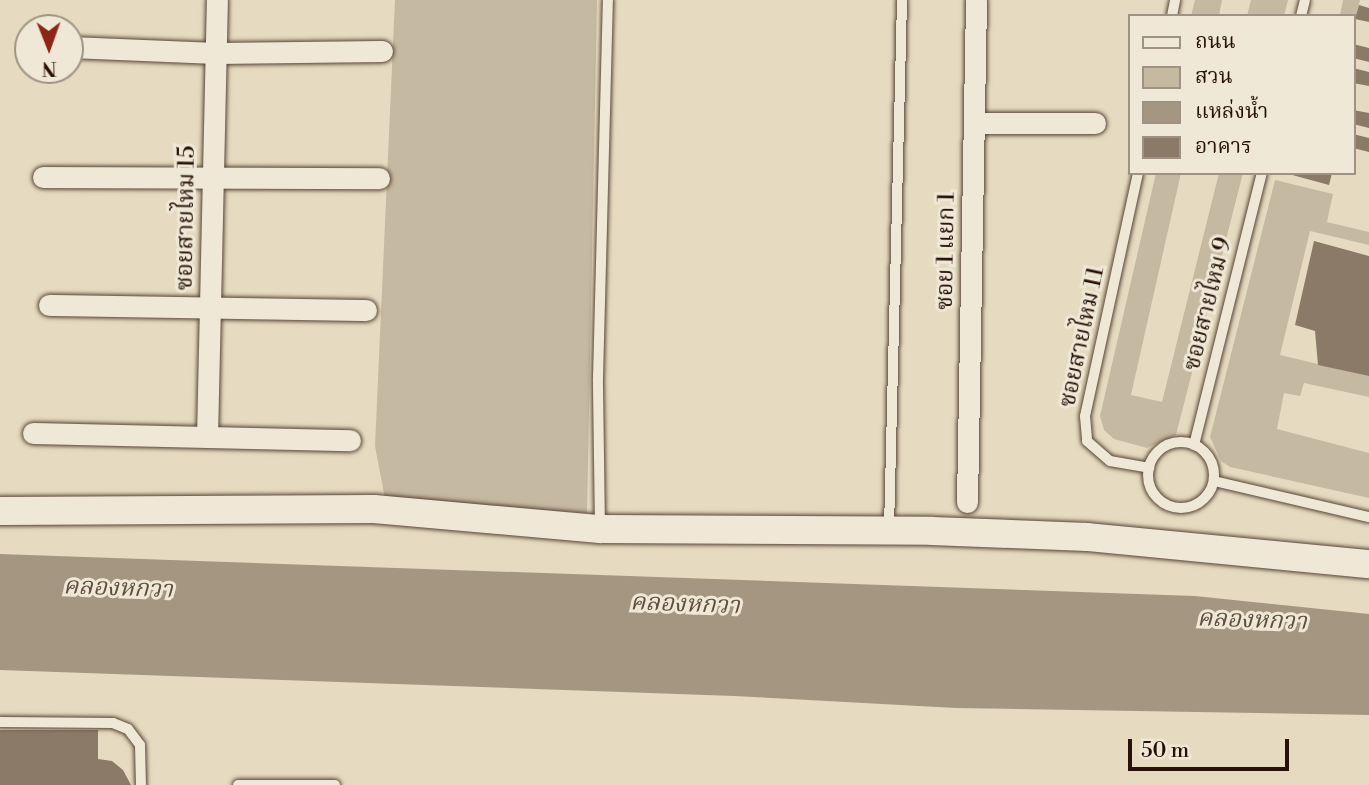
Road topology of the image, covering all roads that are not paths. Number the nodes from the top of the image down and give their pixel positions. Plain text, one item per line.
1 (217, 0) edge
2 (608, 0) edge
3 (902, 0) edge
4 (976, 0) edge
5 (84, 48) edge
6 (382, 51) dead end
7 (216, 53) junction
8 (974, 123) junction
9 (1095, 123) dead end
10 (1138, 175) edge
11 (1262, 175) edge
12 (43, 177) dead end
13 (379, 178) dead end
14 (213, 179) junction
15 (49, 305) dead end
16 (210, 307) junction
17 (366, 310) dead end
18 (33, 433) dead end
19 (207, 437) junction
20 (350, 440) dead end
21 (1194, 445) junction
22 (1149, 468) junction
23 (1214, 481) junction
24 (967, 502) dead end
25 (0, 511) edge
26 (1369, 517) edge
27 (600, 529) junction
28 (889, 530) junction
29 (1369, 564) edge
30 (0, 722) edge
31 (141, 785) edge
32 (238, 785) edge
33 (335, 785) edge

1 - 7 street, ซอยสายไหม 15
2 - 27 lane
3 - 28 lane
4 - 8 street, ซอย 1 แยก 1
5 - 7 street
6 - 7 street
7 - 14 street, ซอยสายไหม 15
8 - 9 street
8 - 24 street, ซอย 1 แยก 1
10 - 22 lane, ซอยสายไหม 11
11 - 21 lane, ซอยสายไหม 9
12 - 14 street
13 - 14 street
14 - 16 street, ซอยสายไหม 15
15 - 16 street
16 - 17 street
16 - 19 street, ซอยสายไหม 15
18 - 19 street
19 - 20 street
21 - 22 lane
21 - 23 lane
22 - 23 lane
23 - 26 lane
25 - 27 street
27 - 28 street
28 - 29 street
30 - 31 lane
32 - 33 lane

